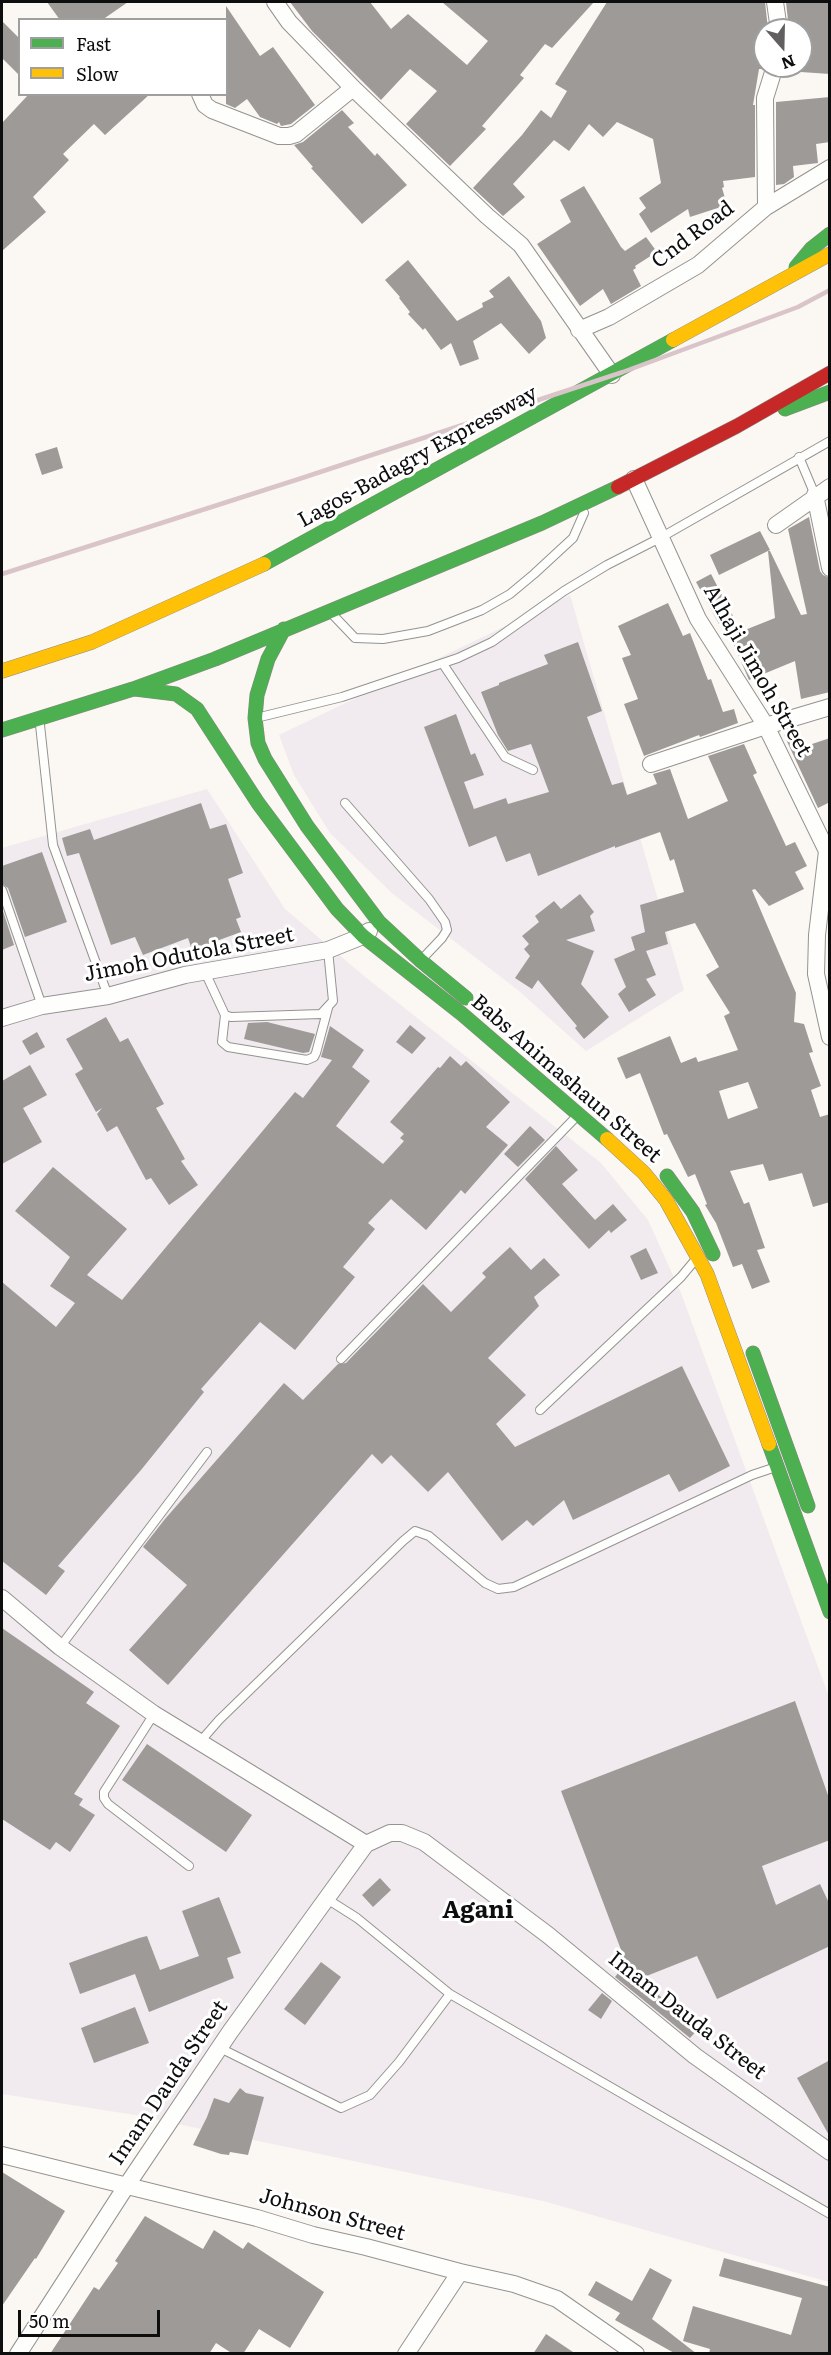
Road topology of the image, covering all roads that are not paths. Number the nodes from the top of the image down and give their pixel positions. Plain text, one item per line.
1 (275, 2) edge
2 (775, 2) edge
3 (778, 18) edge
4 (771, 78) edge
5 (353, 88) junction
6 (201, 96) edge
7 (830, 168) edge
8 (766, 207) junction
9 (830, 234) edge
10 (830, 254) edge
11 (786, 279) junction
12 (579, 330) junction
13 (830, 373) edge
14 (612, 375) junction
15 (830, 392) edge
16 (736, 426) junction
17 (830, 441) edge
18 (799, 457) junction
19 (634, 479) junction
20 (830, 487) edge
21 (815, 495) junction
22 (591, 499) junction
23 (776, 525) dead end
24 (660, 538) junction
25 (830, 568) edge
26 (329, 612) junction
27 (284, 629) junction
28 (443, 664) junction
29 (2, 671) edge
30 (133, 689) junction
31 (830, 707) edge
32 (39, 718) junction
33 (255, 718) junction
34 (766, 726) junction
35 (2, 730) edge
36 (651, 764) dead end
37 (533, 770) dead end
38 (345, 803) dead end
39 (828, 853) edge
40 (2, 890) edge
41 (379, 922) junction
42 (363, 936) junction
43 (328, 950) junction
44 (420, 961) junction
45 (205, 972) junction
46 (108, 996) junction
47 (474, 1004) dead end
48 (42, 1006) junction
49 (328, 1008) junction
50 (225, 1015) junction
51 (2, 1018) edge
52 (830, 1037) edge
53 (579, 1114) junction
54 (655, 1164) dead end
55 (699, 1257) junction
56 (724, 1281) dead end
57 (749, 1343) dead end
58 (341, 1359) dead end
59 (540, 1410) dead end
60 (779, 1424) junction
61 (762, 1428) junction
62 (207, 1452) dead end
63 (776, 1467) junction
64 (814, 1522) dead end
65 (2, 1598) edge
66 (830, 1612) edge
67 (60, 1647) junction
68 (154, 1714) junction
69 (199, 1743) junction
70 (366, 1844) junction
71 (189, 1866) dead end
72 (327, 1899) junction
73 (450, 1994) junction
74 (220, 2048) junction
75 (830, 2152) edge
76 (2, 2155) edge
77 (127, 2185) junction
78 (830, 2214) edge
79 (460, 2272) junction
80 (18, 2354) edge
81 (406, 2354) edge
82 (636, 2354) edge

1 - 5 street
2 - 3 street
4 - 8 street
5 - 6 street
5 - 12 street
7 - 8 street, Cnd Road
8 - 12 street, Cnd Road
9 - 11 main road, Lagos-Badagry Expressway
10 - 11 main road
11 - 14 main road, Lagos-Badagry Expressway
12 - 14 street
13 - 16 main road
14 - 29 main road, Lagos-Badagry Expressway
15 - 16 main road
16 - 19 main road
17 - 18 lane
18 - 21 lane
18 - 24 lane
19 - 22 main road
19 - 24 street, Alhaji Jimoh Street
20 - 21 street
21 - 23 street
21 - 25 street
22 - 26 main road
22 - 26 lane
24 - 28 lane
24 - 34 street, Alhaji Jimoh Street
26 - 27 main road
27 - 30 main road
27 - 33 main road, Babs Animashaun Street
28 - 33 lane
28 - 37 lane
30 - 32 main road
30 - 42 main road, Babs Animashaun Street
31 - 34 street
32 - 35 main road
32 - 46 lane
33 - 41 main road, Babs Animashaun Street
34 - 36 street
34 - 39 street, Alhaji Jimoh Street
38 - 44 lane
39 - 52 street, Alhaji Jimoh Street
40 - 48 lane
41 - 42 street, Jimoh Odutola Street
41 - 44 main road, Babs Animashaun Street
42 - 43 street, Jimoh Odutola Street
42 - 53 main road, Babs Animashaun Street
43 - 45 street, Jimoh Odutola Street
43 - 49 lane
44 - 47 main road, Babs Animashaun Street
45 - 46 street, Jimoh Odutola Street
45 - 50 lane
46 - 48 street, Jimoh Odutola Street
48 - 51 street, Jimoh Odutola Street
49 - 50 lane
49 - 50 lane
53 - 55 main road, Babs Animashaun Street
53 - 58 lane
54 - 56 main road, Babs Animashaun Street
55 - 59 lane
55 - 61 main road, Babs Animashaun Street
57 - 60 main road
60 - 61 main road
60 - 64 main road
61 - 63 main road, Babs Animashaun Street
62 - 67 lane
63 - 66 main road, Babs Animashaun Street
63 - 69 lane
65 - 67 street
67 - 68 street
68 - 69 street
68 - 71 lane
69 - 70 street
70 - 72 street, Imam Dauda Street
70 - 75 street, Imam Dauda Street
72 - 73 lane
72 - 74 street, Imam Dauda Street
73 - 74 lane
73 - 78 lane
74 - 77 street, Imam Dauda Street
76 - 77 street, Johnson Street
77 - 79 street, Johnson Street
77 - 80 street, Imam Dauda Street
79 - 81 street
79 - 82 street, Johnson Street

